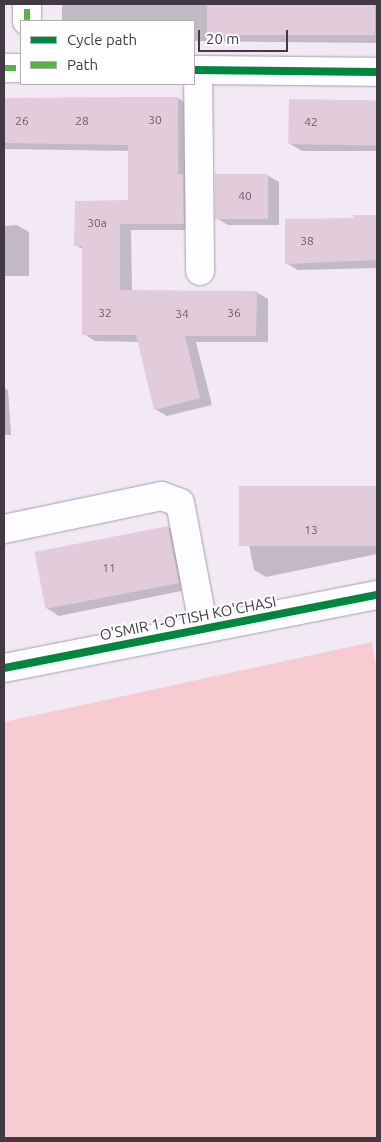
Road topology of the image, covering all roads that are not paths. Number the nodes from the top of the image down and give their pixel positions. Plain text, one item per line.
1 (27, 4) edge
2 (27, 20) edge
3 (4, 68) edge
4 (20, 68) edge
5 (196, 70) edge
6 (377, 72) edge
7 (200, 271) dead end
8 (4, 529) edge
9 (377, 595) edge
10 (204, 629) junction
11 (4, 668) edge

1 - 2 street
3 - 4 street
5 - 6 street
5 - 7 street
8 - 10 street
9 - 10 street, O'SMIR 1-O'TISH KO'CHASI
10 - 11 street, O'SMIR 1-O'TISH KO'CHASI

